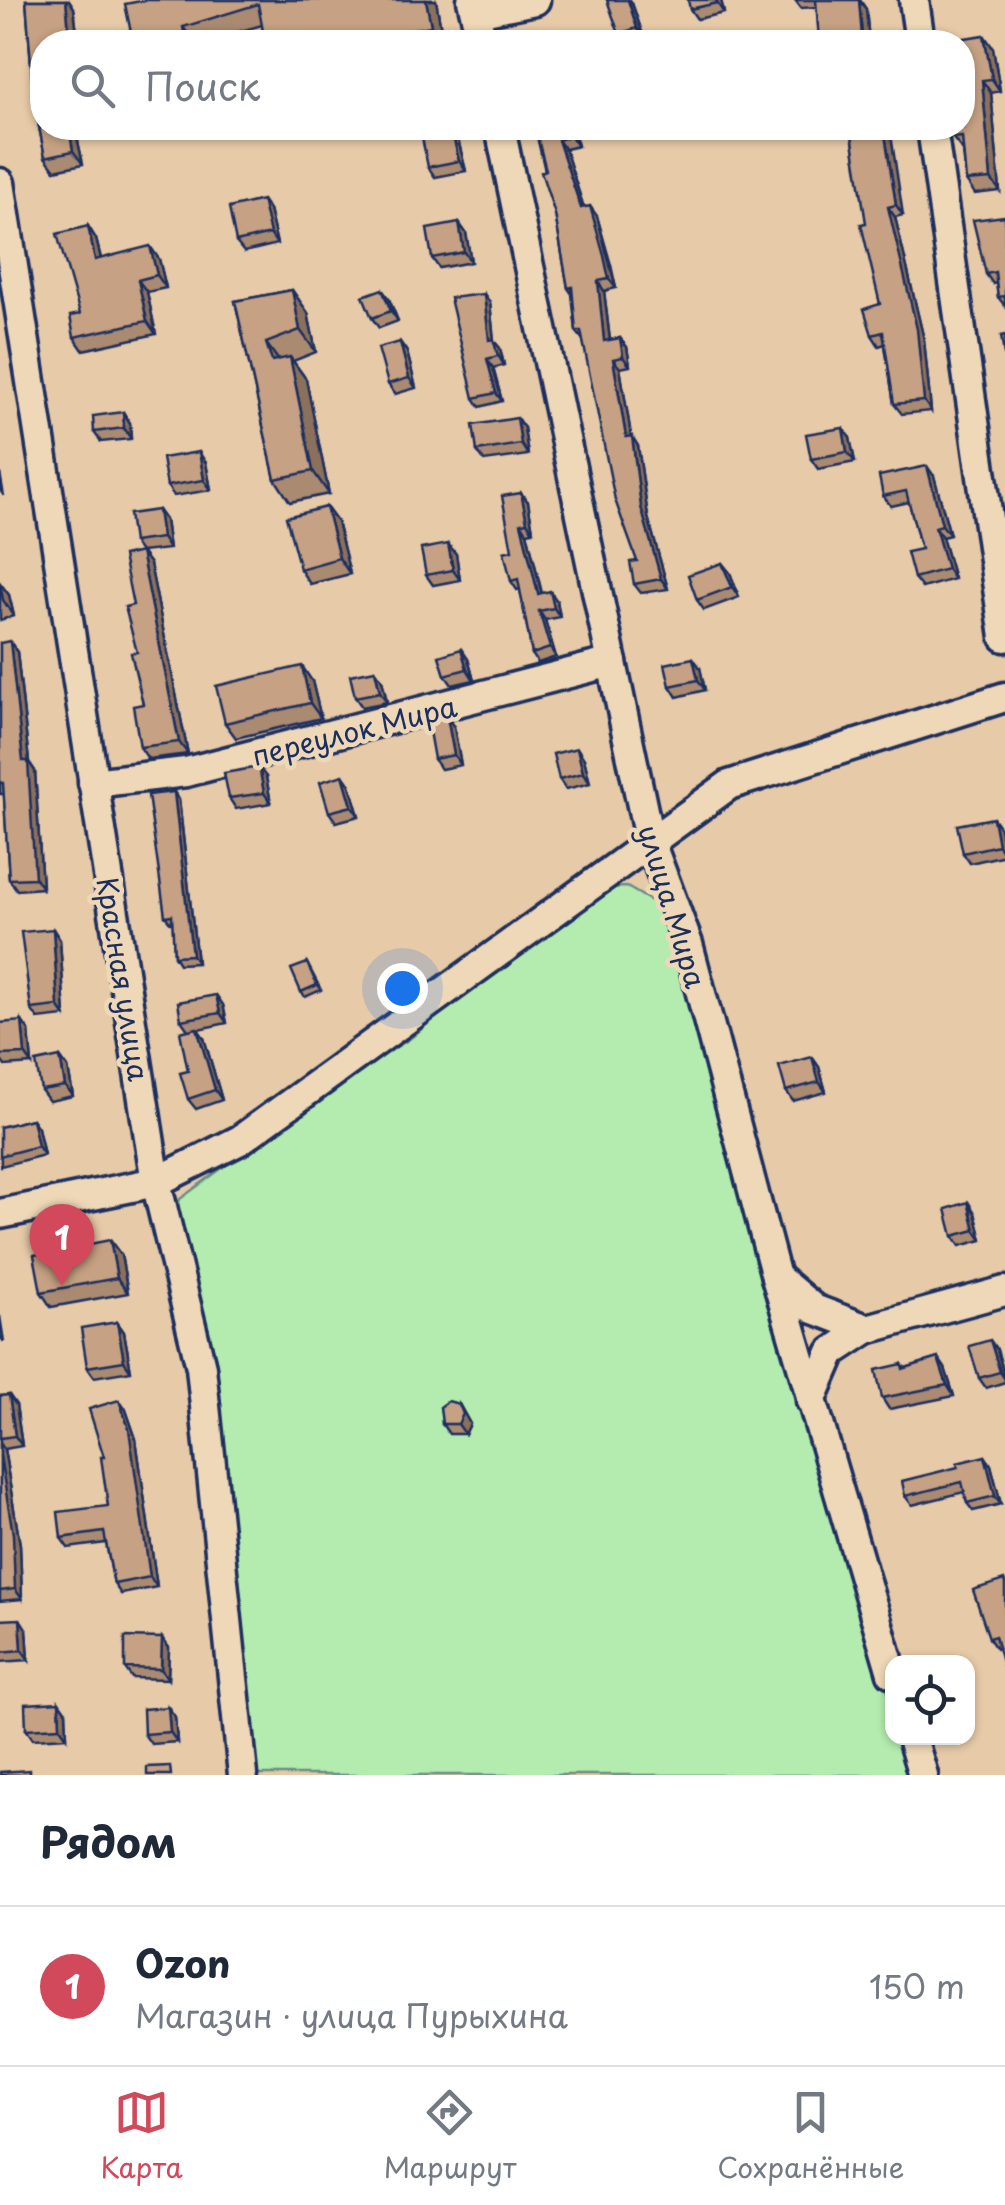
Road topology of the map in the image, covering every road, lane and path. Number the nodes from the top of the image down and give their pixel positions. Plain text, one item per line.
1 (535, 0) edge
2 (914, 0) edge
3 (474, 6) edge
4 (918, 30) edge
5 (503, 140) edge
6 (934, 140) edge
7 (0, 182) edge
8 (1005, 637) edge
9 (612, 662) junction
10 (1005, 697) edge
11 (94, 783) junction
12 (650, 839) junction
13 (156, 1182) junction
14 (0, 1214) edge
15 (776, 1277) junction
16 (1005, 1291) edge
17 (867, 1328) junction
18 (811, 1402) junction
19 (887, 1655) edge
20 (914, 1745) edge
21 (243, 1775) edge
22 (923, 1775) edge

1 - 3 street
2 - 4 street
5 - 9 street, улица Мира
6 - 8 street
7 - 11 street, Красная улица
9 - 11 street, переулок Мира
9 - 12 street, улица Мира
10 - 12 street
11 - 13 street, Красная улица
12 - 13 street
12 - 15 street, улица Мира
13 - 14 street
13 - 21 street, Красная улица
15 - 17 street
15 - 18 street, улица Мира
16 - 17 street
17 - 18 street
18 - 19 street, улица Мира
20 - 22 street

